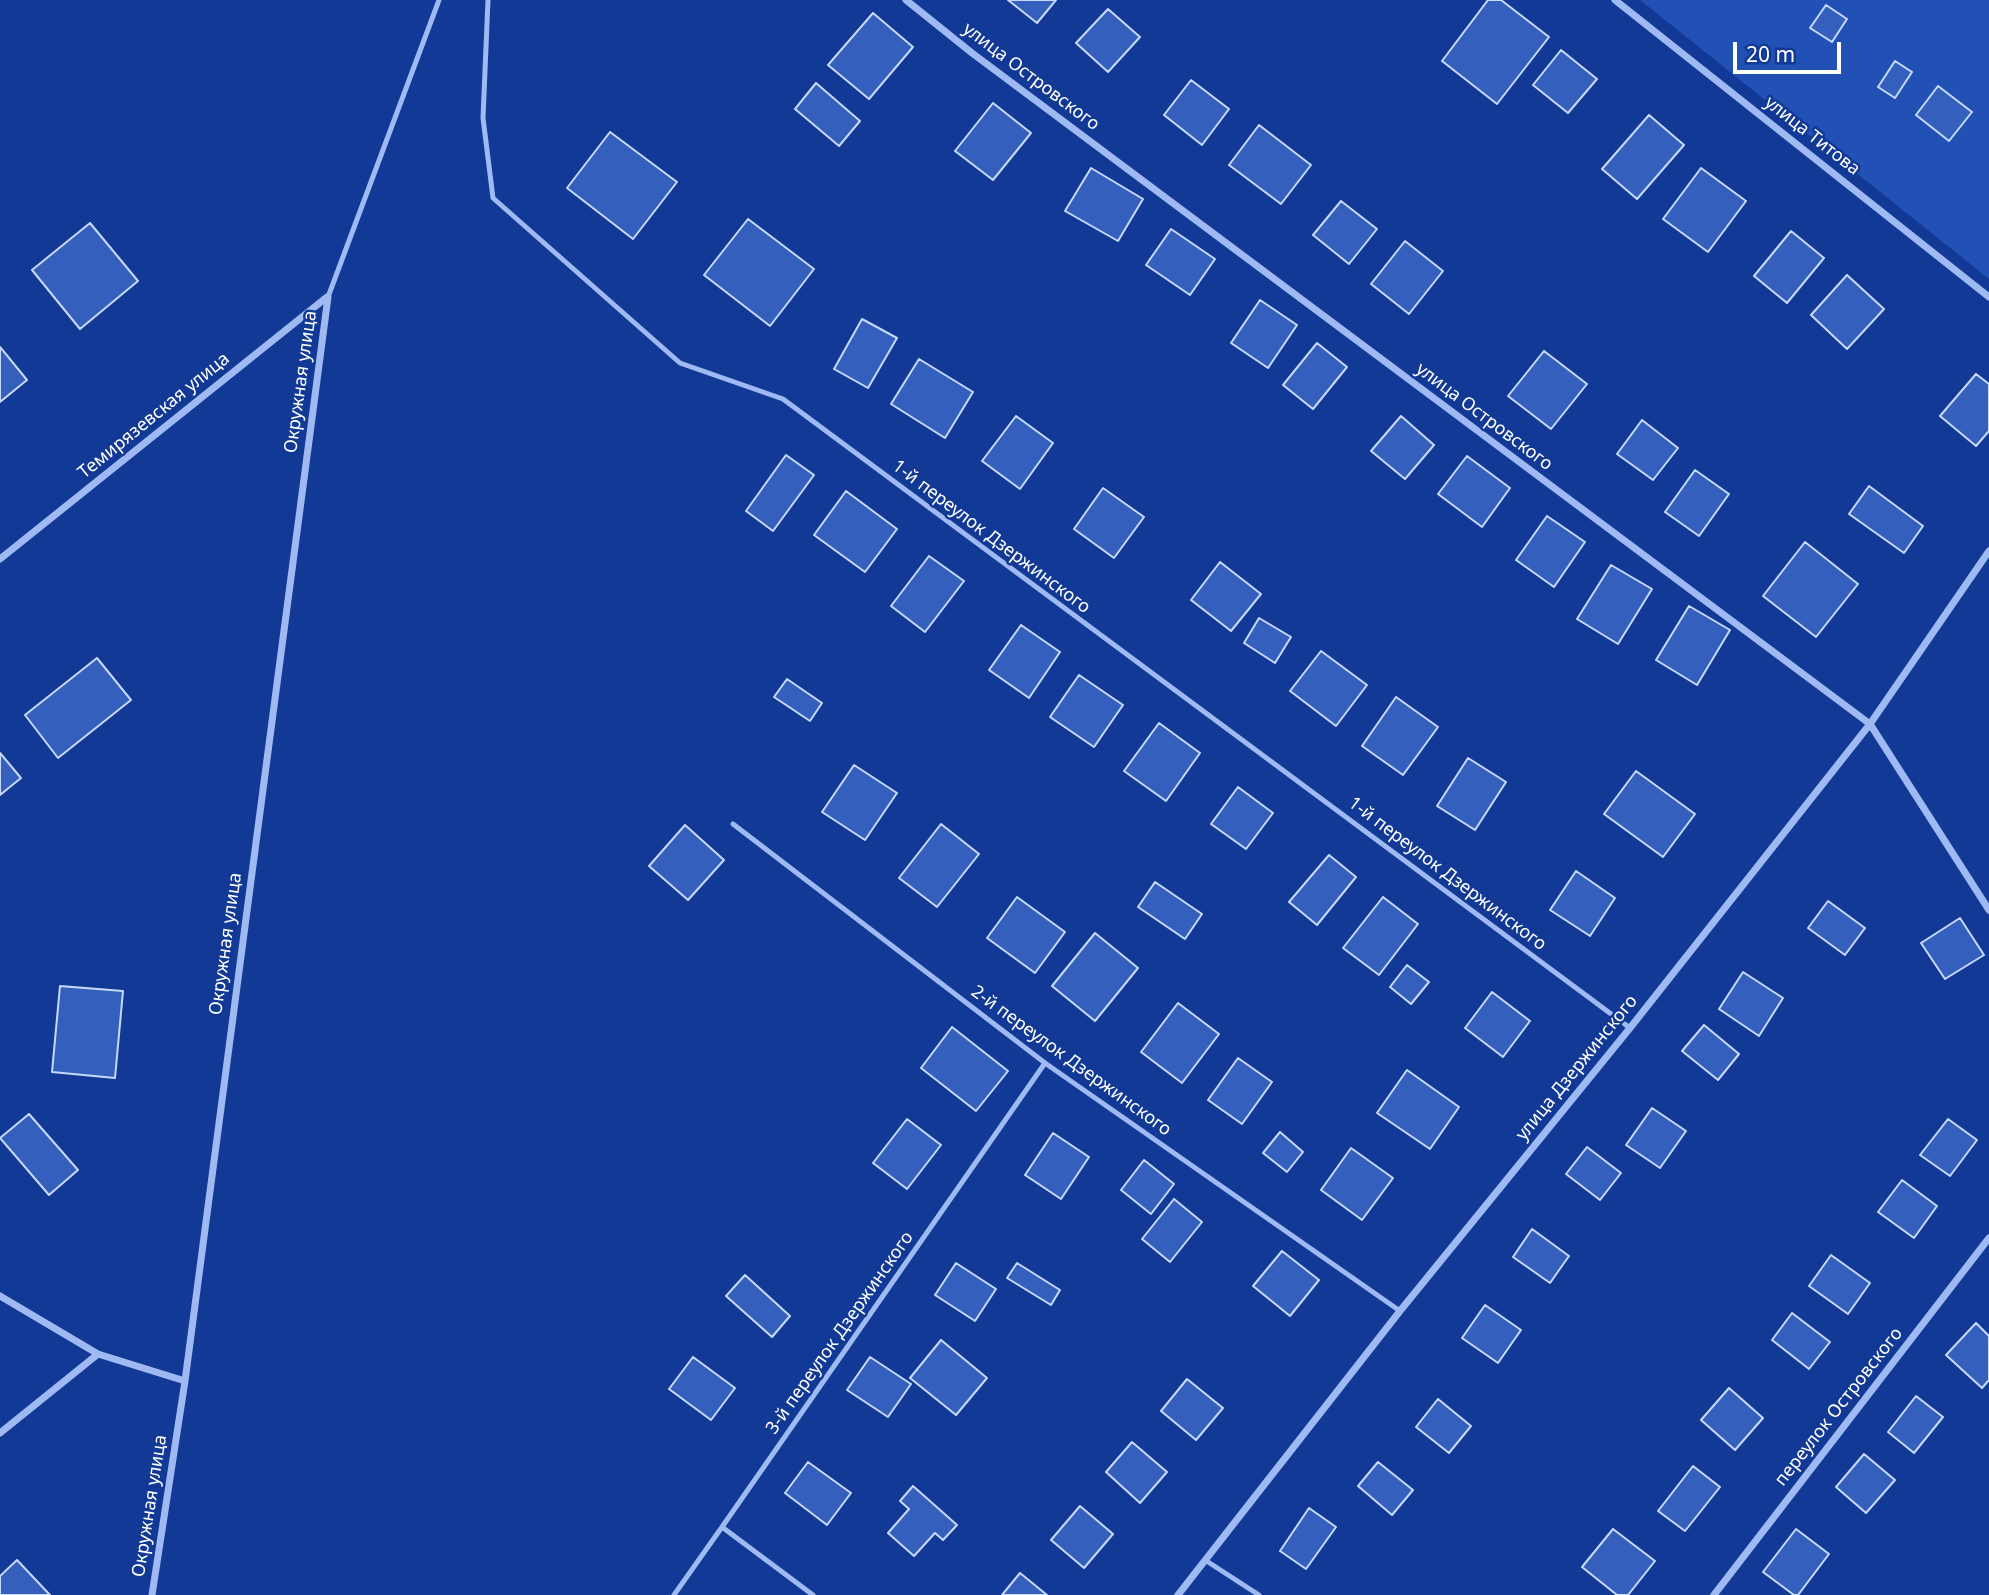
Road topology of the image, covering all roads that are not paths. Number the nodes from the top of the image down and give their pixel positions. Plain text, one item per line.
1 (439, 0) edge
2 (488, 0) edge
3 (906, 0) edge
4 (1615, 0) edge
5 (328, 297) junction
6 (1989, 297) edge
7 (1989, 551) edge
8 (0, 559) edge
9 (1870, 724) junction
10 (733, 824) dead end
11 (1989, 910) edge
12 (1630, 1028) junction
13 (1045, 1063) junction
14 (1989, 1238) edge
15 (0, 1296) edge
16 (1400, 1311) junction
17 (98, 1353) junction
18 (185, 1381) junction
19 (0, 1433) edge
20 (722, 1527) junction
21 (1205, 1560) junction
22 (152, 1595) edge
23 (674, 1595) edge
24 (813, 1595) edge
25 (1178, 1595) edge
26 (1259, 1595) edge
27 (1714, 1595) edge

1 - 5 lane
2 - 12 lane, 1-й переулок Дзержинского
3 - 9 street, улица Островского
4 - 6 street, улица Титова
5 - 8 street, Темирязевская улица
5 - 18 street, Окружная улица
7 - 9 street, улица Дзержинского
9 - 11 street, улица Островского
9 - 12 street, улица Дзержинского
10 - 13 lane, 2-й переулок Дзержинского
12 - 16 street, улица Дзержинского
13 - 16 lane, 2-й переулок Дзержинского
13 - 20 lane, 3-й переулок Дзержинского
14 - 27 street, переулок Островского
15 - 17 street
16 - 21 street, улица Дзержинского
17 - 18 street
17 - 19 street
18 - 22 street, Окружная улица
20 - 23 lane, 3-й переулок Дзержинского
20 - 24 lane
21 - 25 street, улица Дзержинского
21 - 26 lane

